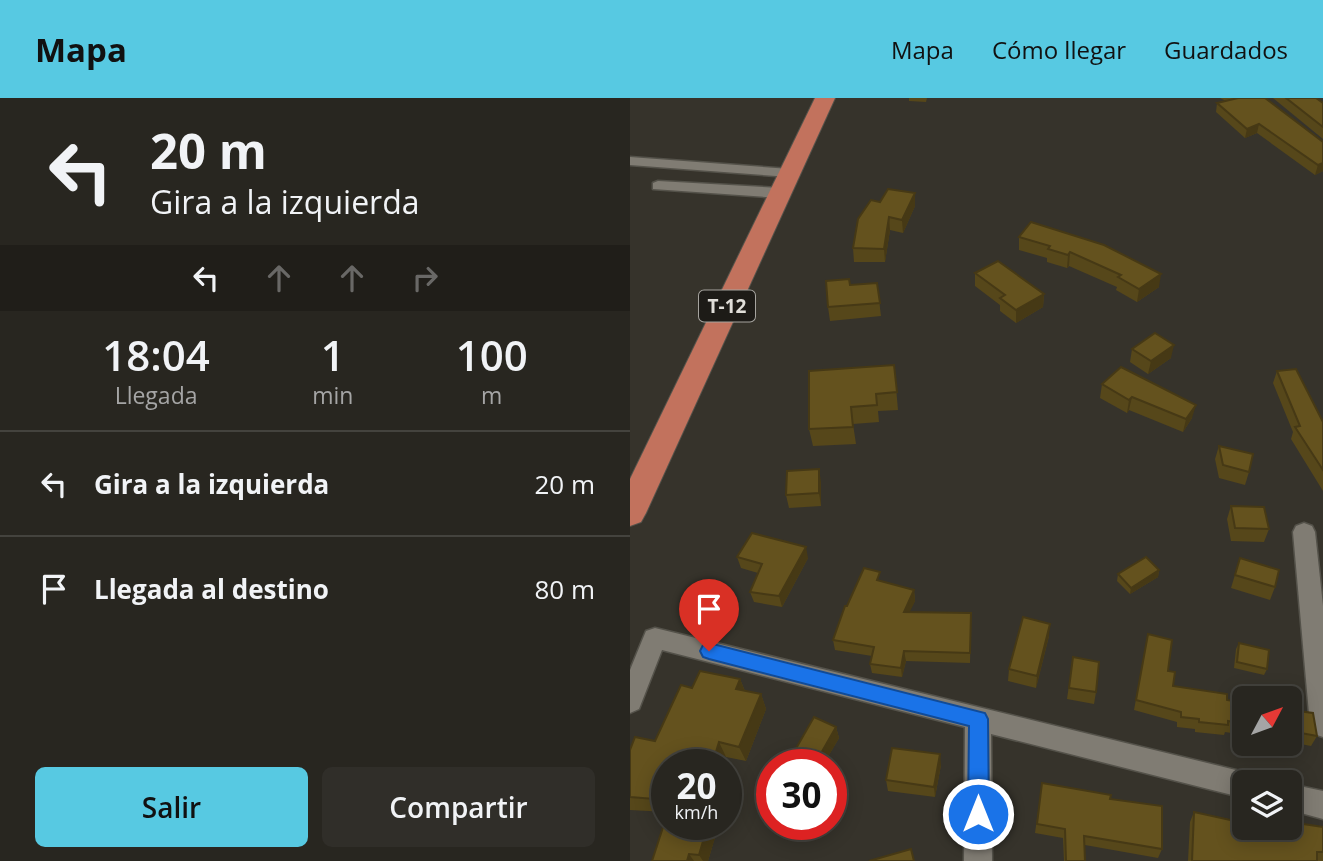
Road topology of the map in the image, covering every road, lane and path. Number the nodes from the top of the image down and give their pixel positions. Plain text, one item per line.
1 (825, 98) edge
2 (630, 160) edge
3 (785, 183) junction
4 (658, 186) dead end
5 (630, 513) edge
6 (1304, 533) dead end
7 (630, 701) edge
8 (978, 719) junction
9 (1323, 725) edge
10 (1232, 782) edge
11 (1302, 800) edge
12 (1323, 805) edge
13 (978, 861) edge

1 - 3 highway, T-12
2 - 3 street
3 - 4 street
3 - 5 highway, T-12
6 - 9 street
7 - 8 street
8 - 10 street
8 - 13 street
11 - 12 street

